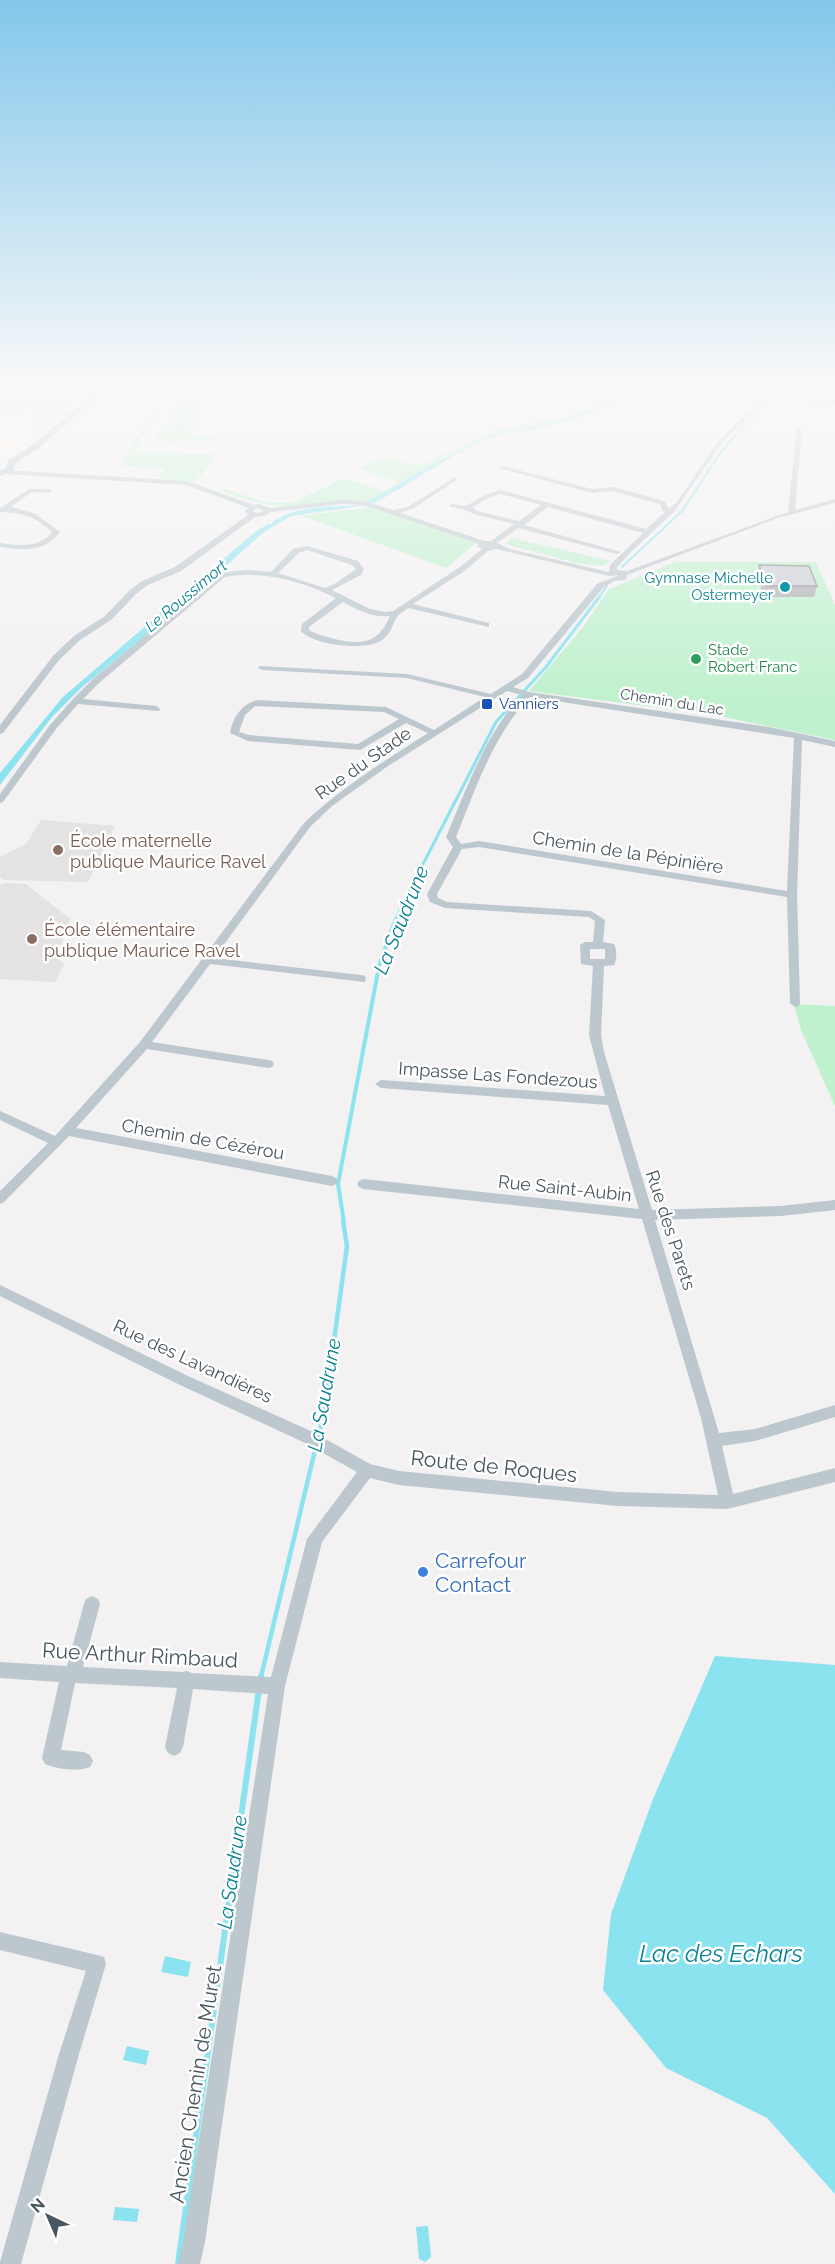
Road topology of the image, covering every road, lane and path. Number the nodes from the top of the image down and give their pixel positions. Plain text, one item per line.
1 (30, 491) edge
2 (43, 491) edge
3 (49, 491) dead end
4 (205, 491) edge
5 (437, 491) edge
6 (619, 491) edge
7 (686, 491) edge
8 (794, 491) edge
9 (835, 501) edge
10 (546, 505) junction
11 (452, 506) dead end
12 (469, 509) junction
13 (1, 511) edge
14 (253, 511) junction
15 (394, 512) junction
16 (671, 512) junction
17 (792, 512) junction
18 (520, 525) junction
19 (649, 532) junction
20 (0, 545) edge
21 (494, 545) junction
22 (485, 546) junction
23 (617, 552) dead end
24 (272, 575) junction
25 (611, 575) junction
26 (326, 590) junction
27 (341, 600) junction
28 (406, 605) junction
29 (395, 613) junction
30 (486, 625) dead end
31 (262, 668) dead end
32 (508, 689) junction
33 (526, 693) junction
34 (491, 696) junction
35 (76, 701) junction
36 (156, 709) dead end
37 (404, 720) junction
38 (0, 730) edge
39 (434, 733) junction
40 (798, 737) junction
41 (835, 744) edge
42 (0, 800) edge
43 (458, 847) junction
44 (792, 895) junction
45 (206, 960) junction
46 (361, 979) dead end
47 (795, 1003) dead end
48 (144, 1045) junction
49 (268, 1064) dead end
50 (381, 1084) dead end
51 (612, 1101) junction
52 (0, 1115) edge
53 (67, 1131) junction
54 (57, 1142) junction
55 (332, 1181) dead end
56 (363, 1184) dead end
57 (0, 1199) edge
58 (835, 1205) edge
59 (649, 1215) junction
60 (0, 1290) edge
61 (835, 1411) edge
62 (714, 1440) junction
63 (367, 1470) junction
64 (835, 1474) edge
65 (727, 1502) junction
66 (92, 1604) dead end
67 (0, 1670) edge
68 (71, 1674) junction
69 (187, 1679) junction
70 (277, 1686) junction
71 (174, 1747) dead end
72 (84, 1761) dead end
73 (0, 1941) edge
74 (10, 2264) edge
75 (189, 2264) edge

1 - 13 street
2 - 3 street
4 - 14 street
5 - 15 street
6 - 16 street
7 - 16 street
8 - 17 street
9 - 17 street
10 - 12 street
10 - 18 street
10 - 19 street
11 - 12 street
12 - 18 street
13 - 20 street
14 - 15 street
14 - 38 street
15 - 22 street
16 - 19 street
17 - 25 street
18 - 21 street
18 - 23 street
19 - 25 street
21 - 22 street
21 - 25 street
22 - 28 street
24 - 26 street
24 - 26 street
24 - 35 street
25 - 32 street, Rue du Stade
26 - 27 street
27 - 29 street
27 - 29 street
28 - 29 street
28 - 30 street
31 - 34 street
32 - 33 street, Chemin du Lac
32 - 34 street, Rue du Stade
33 - 40 street, Chemin du Lac
33 - 43 street
34 - 39 street, Rue du Stade
35 - 36 street
35 - 42 street
37 - 37 street
37 - 39 street
39 - 45 street, Rue du Stade
40 - 41 street, Chemin du Lac
40 - 44 street
43 - 44 street, Chemin de la Pépinière
43 - 51 street, Rue des Parets
44 - 47 street
45 - 46 street
45 - 48 street, Rue du Stade
48 - 49 street
48 - 53 street, Rue du Stade
50 - 51 street, Impasse Las Fondezous
51 - 59 street, Rue des Parets
52 - 54 street
53 - 54 street, Rue du Stade
53 - 55 street, Chemin de Cézérou
54 - 57 street, Rue du Stade
56 - 59 street, Rue Saint-Aubin
58 - 59 street, Rue Saint-Aubin
59 - 62 street, Rue des Parets
60 - 63 street, Rue des Lavandières
61 - 62 street
62 - 65 street, Rue des Parets
63 - 65 street, Route de Roques
63 - 70 street, Ancien Chemin de Muret
64 - 65 street, Route de Roques
66 - 68 street
67 - 68 street, Rue Arthur Rimbaud
68 - 69 street, Rue Arthur Rimbaud
68 - 72 street
69 - 70 street, Rue Arthur Rimbaud
69 - 71 street
70 - 75 street, Ancien Chemin de Muret
73 - 74 street

